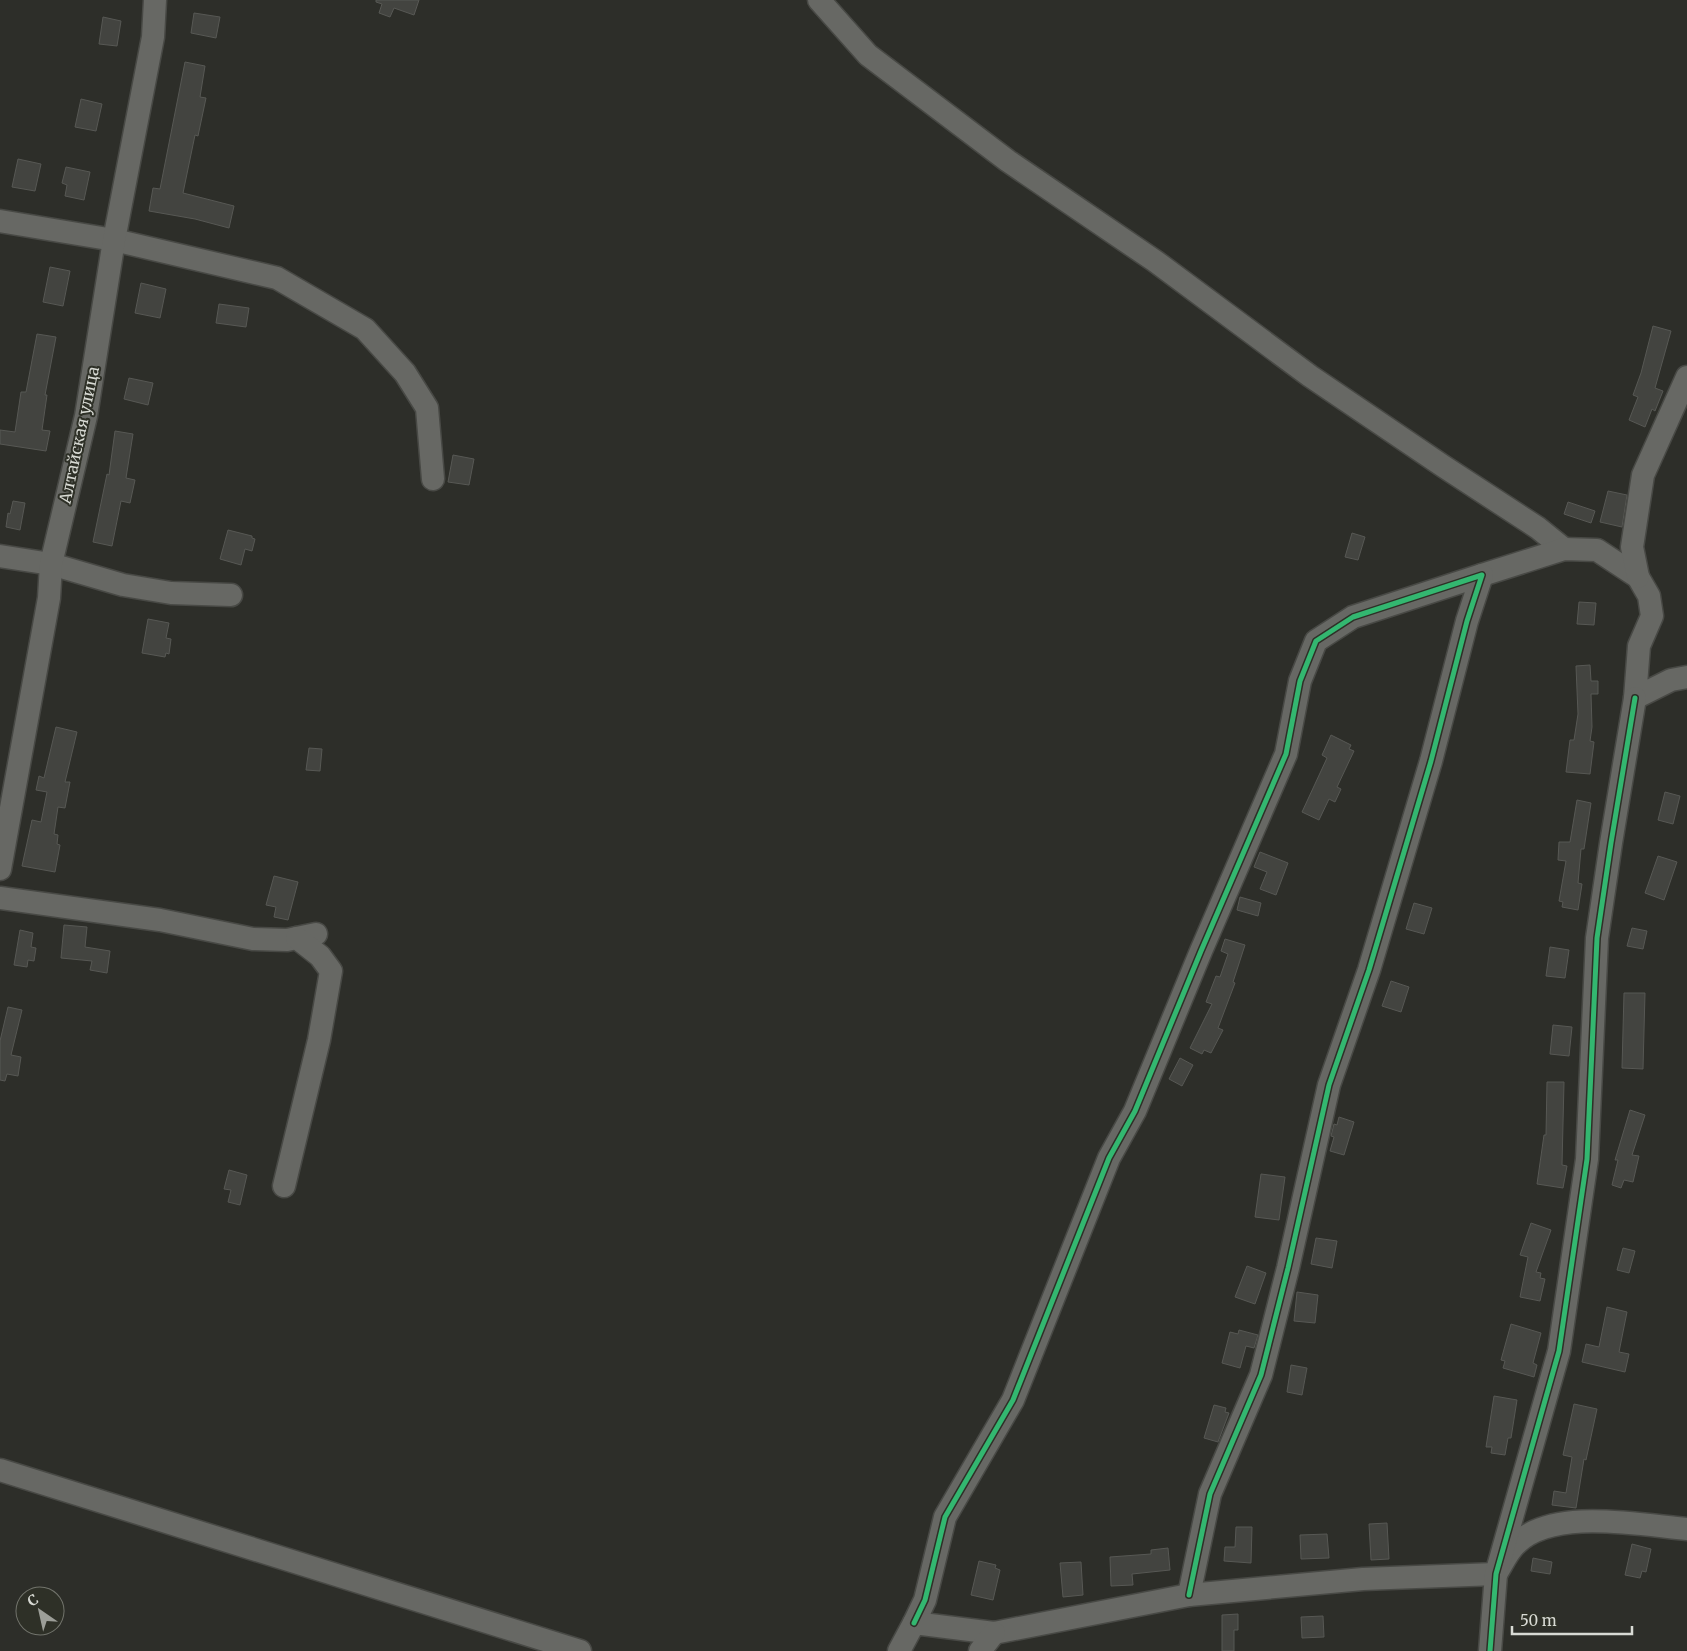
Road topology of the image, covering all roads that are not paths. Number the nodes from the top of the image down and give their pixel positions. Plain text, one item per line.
1 (155, 0) edge
2 (819, 0) edge
3 (0, 220) edge
4 (114, 240) junction
5 (1687, 377) edge
6 (433, 480) dead end
7 (1564, 550) junction
8 (0, 556) edge
9 (51, 564) junction
10 (1482, 575) junction
11 (1638, 577) junction
12 (231, 595) dead end
13 (1687, 677) edge
14 (1635, 698) junction
15 (0, 869) edge
16 (0, 898) edge
17 (284, 1186) dead end
18 (0, 1470) edge
19 (1687, 1529) edge
20 (1496, 1574) junction
21 (1189, 1595) junction
22 (914, 1624) junction
23 (994, 1633) junction
24 (580, 1651) edge
25 (899, 1651) edge
26 (980, 1651) edge
27 (1490, 1651) edge

1 - 4 street, Алтайская улица
2 - 7 street
3 - 4 street
4 - 6 street
4 - 9 street, Алтайская улица
5 - 11 street
7 - 10 street
7 - 11 street
8 - 9 street
9 - 12 street
9 - 15 street, Алтайская улица
10 - 21 street
10 - 22 street
11 - 14 street
13 - 14 street
14 - 20 street
16 - 17 street
18 - 24 street
19 - 20 street
20 - 21 street
20 - 27 street
21 - 23 street
22 - 23 street
22 - 25 street
23 - 26 street

